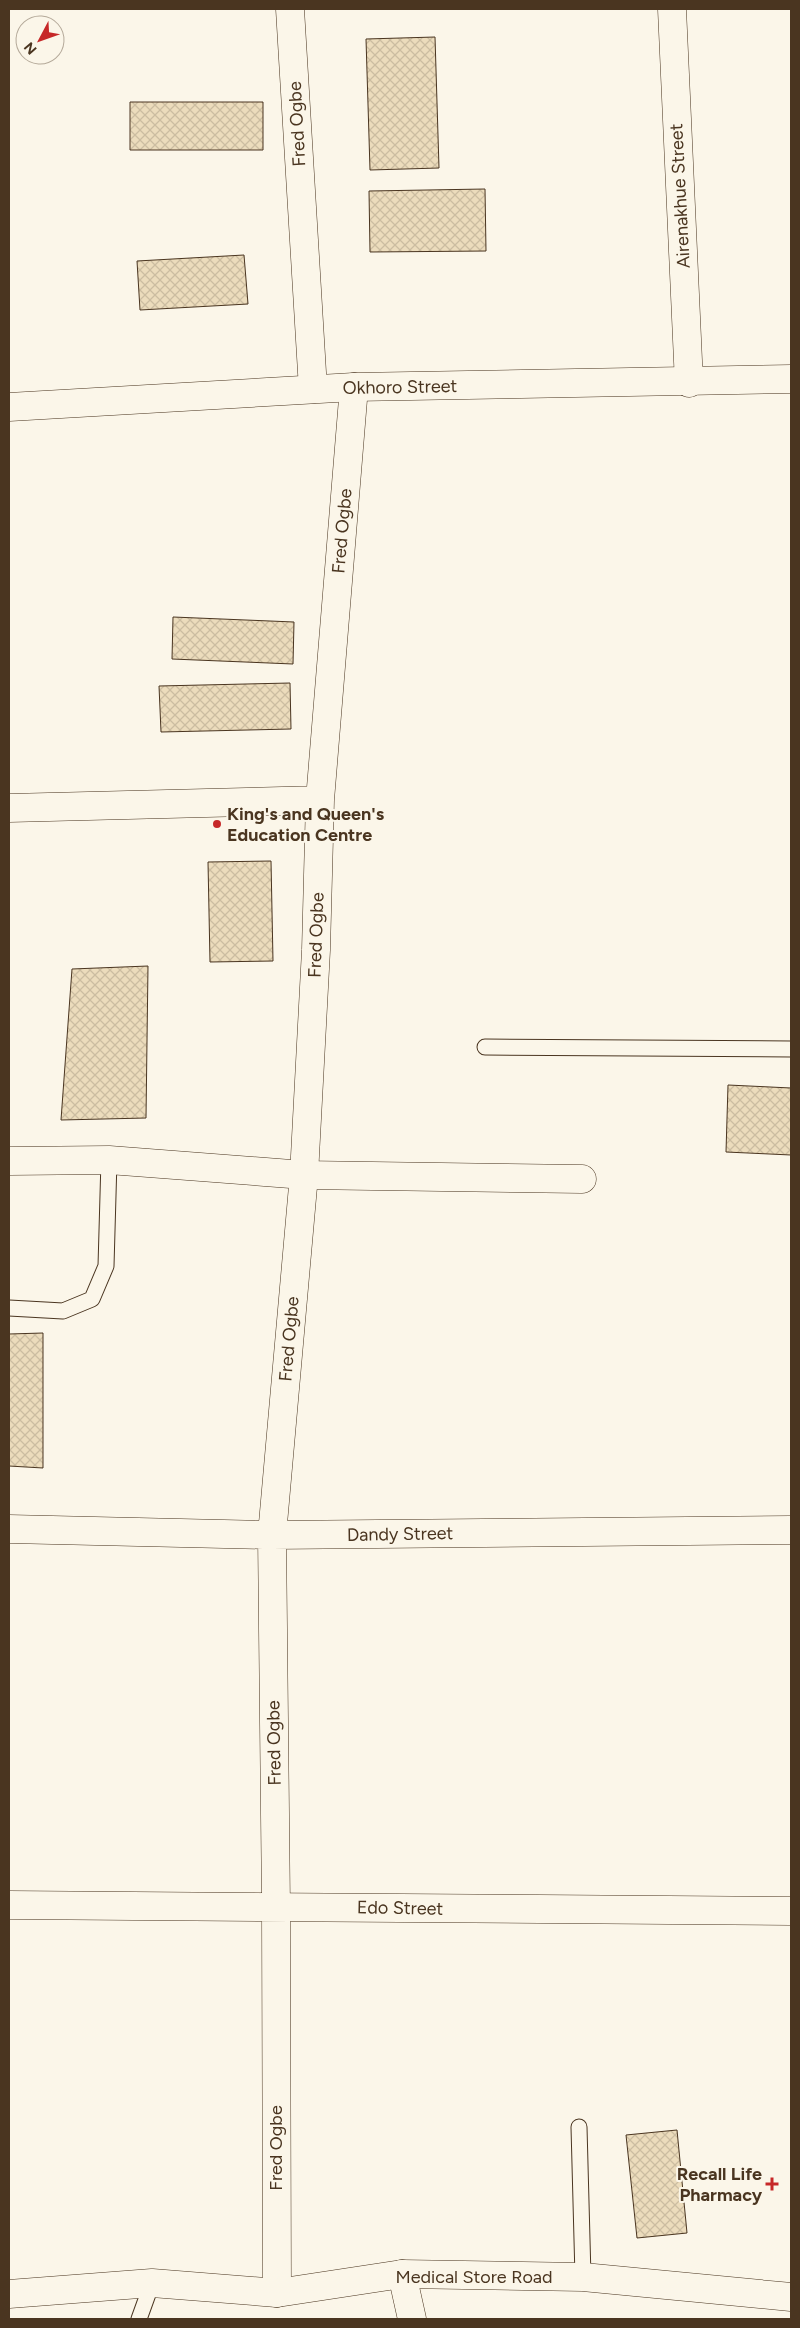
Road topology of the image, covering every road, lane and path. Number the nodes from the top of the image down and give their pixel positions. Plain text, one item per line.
1 (290, 9) edge
2 (672, 9) edge
3 (791, 379) edge
4 (689, 383) junction
5 (354, 387) junction
6 (312, 389) junction
7 (9, 407) edge
8 (320, 800) junction
9 (9, 808) edge
10 (485, 1047) dead end
11 (791, 1048) edge
12 (109, 1160) junction
13 (9, 1161) edge
14 (304, 1175) junction
15 (582, 1180) dead end
16 (9, 1308) edge
17 (9, 1529) edge
18 (791, 1530) edge
19 (272, 1535) junction
20 (9, 1905) edge
21 (276, 1907) junction
22 (791, 1911) edge
23 (579, 2126) dead end
24 (402, 2274) junction
25 (583, 2277) junction
26 (152, 2282) junction
27 (277, 2293) junction
28 (9, 2294) edge
29 (789, 2301) edge
30 (139, 2319) edge
31 (412, 2319) edge

1 - 6 street, Fred Ogbe
2 - 4 street, Airenakhue Street
3 - 4 street, Okhoro Street
4 - 5 street, Okhoro Street
5 - 6 street, Okhoro Street
5 - 8 street, Fred Ogbe
6 - 7 street, Okhoro Street
8 - 9 street
8 - 14 street, Fred Ogbe
10 - 11 lane
12 - 13 street
12 - 14 street
12 - 16 lane
14 - 15 street
14 - 19 street, Fred Ogbe
17 - 19 street, Dandy Street
18 - 19 street, Dandy Street
19 - 21 street, Fred Ogbe
20 - 21 street, Edo Street
21 - 22 street, Edo Street
21 - 27 street, Fred Ogbe
23 - 25 lane
24 - 25 street, Medical Store Road
24 - 27 street, Medical Store Road
24 - 31 street
25 - 29 street, Medical Store Road
26 - 27 street, Medical Store Road
26 - 28 street, Medical Store Road
26 - 30 lane

